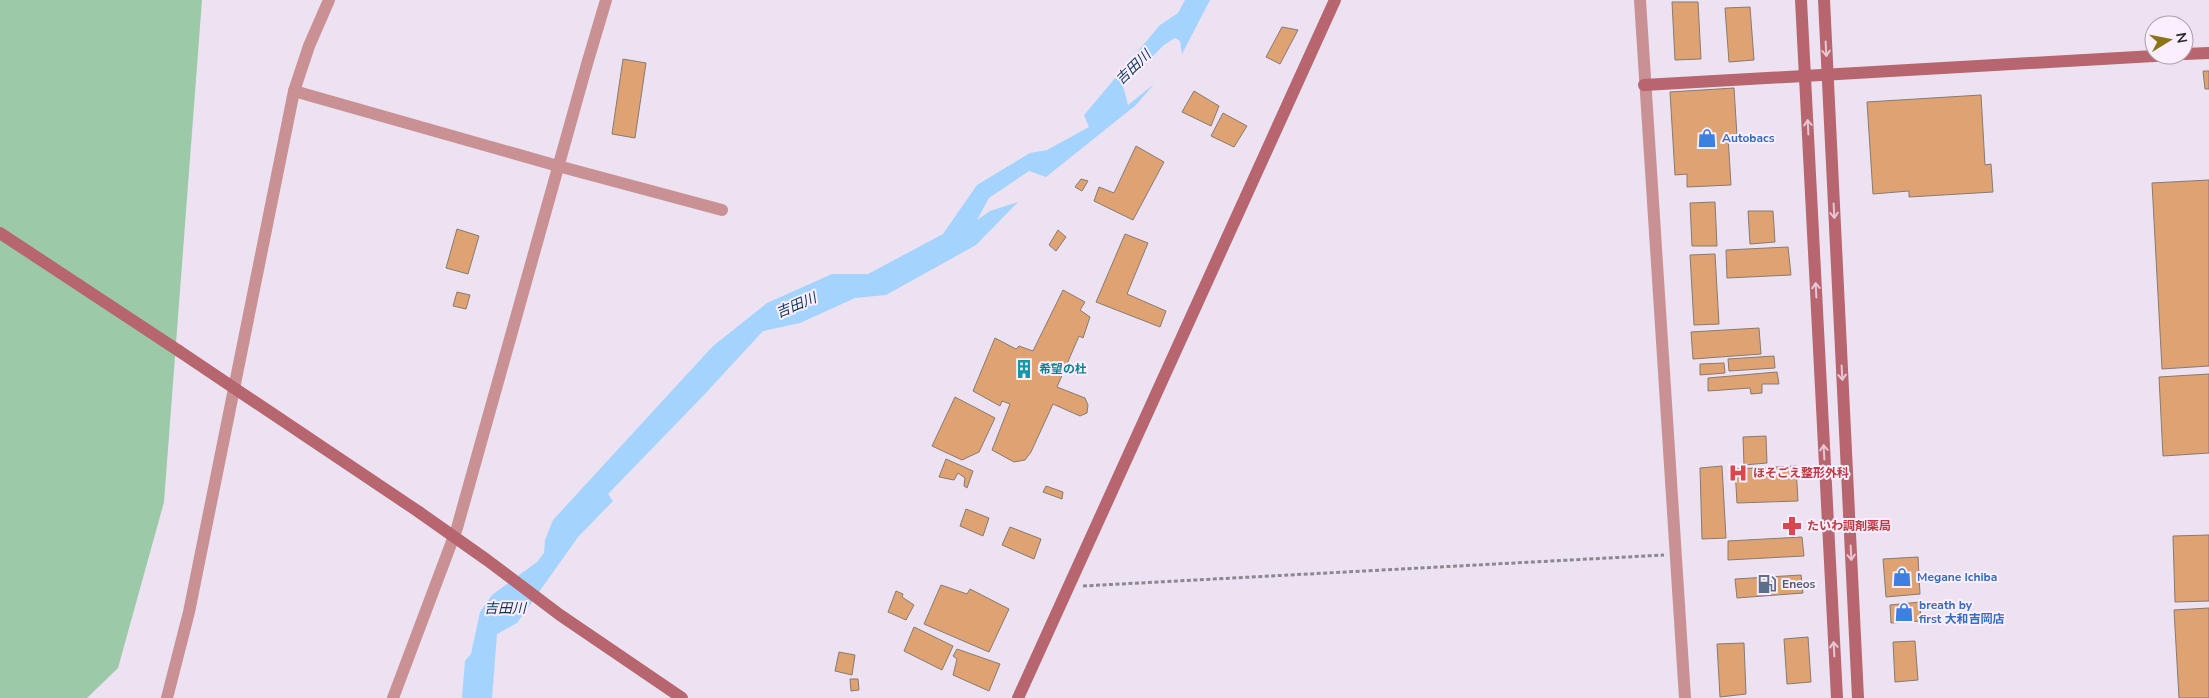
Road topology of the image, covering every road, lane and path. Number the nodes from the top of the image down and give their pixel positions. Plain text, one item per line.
1 (328, 0) edge
2 (606, 0) edge
3 (1334, 0) edge
4 (1640, 0) edge
5 (1801, 0) edge
6 (1824, 0) edge
7 (2209, 53) edge
8 (2194, 54) edge
9 (2144, 57) edge
10 (1828, 74) junction
11 (1805, 75) junction
12 (1644, 85) junction
13 (294, 91) junction
14 (558, 166) junction
15 (722, 210) dead end
16 (0, 234) edge
17 (454, 536) junction
18 (1677, 554) junction
19 (1068, 587) junction
20 (167, 698) edge
21 (393, 698) edge
22 (682, 698) edge
23 (1018, 698) edge
24 (1685, 698) edge
25 (1837, 698) edge
26 (1858, 698) edge

1 - 13 street
2 - 14 street
3 - 19 street
4 - 12 street
5 - 11 street
6 -> 10 street
7 - 8 street
9 - 10 street
10 - 11 street
10 -> 26 street
11 - 12 street
25 -> 11 street
12 - 18 street
13 - 14 street
13 - 20 street
14 - 15 street
14 - 17 street
16 - 17 street, bridge
17 - 21 street
17 - 22 street
18 - 19 path
18 - 24 street
19 - 23 street

